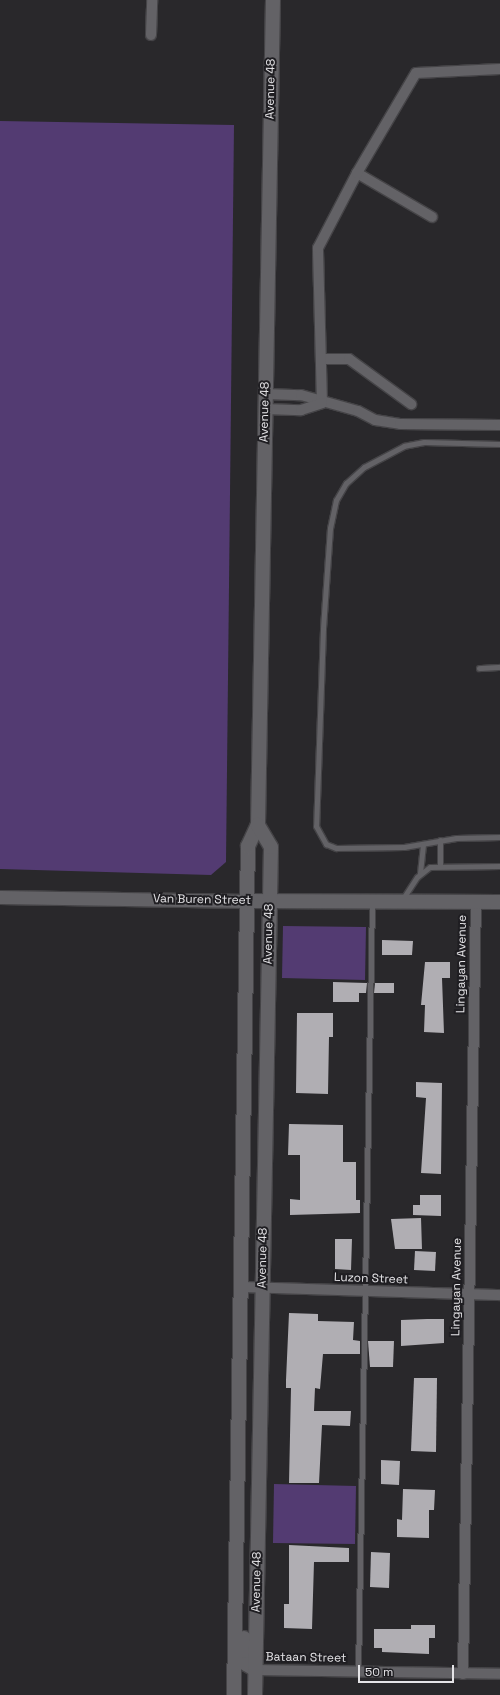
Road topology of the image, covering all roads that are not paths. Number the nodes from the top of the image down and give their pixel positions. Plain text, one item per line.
1 (152, 0) edge
2 (273, 0) edge
3 (151, 35) dead end
4 (500, 69) edge
5 (356, 173) junction
6 (432, 218) dead end
7 (323, 359) junction
8 (265, 394) junction
9 (322, 403) junction
10 (411, 404) dead end
11 (265, 409) junction
12 (500, 425) edge
13 (500, 444) edge
14 (500, 667) edge
15 (479, 668) dead end
16 (258, 825) junction
17 (500, 837) edge
18 (440, 840) junction
19 (423, 844) junction
20 (440, 866) junction
21 (500, 866) edge
22 (420, 873) junction
23 (0, 897) edge
24 (372, 900) junction
25 (402, 900) junction
26 (247, 901) junction
27 (269, 901) junction
28 (476, 902) junction
29 (500, 902) edge
30 (240, 1288) junction
31 (262, 1288) junction
32 (364, 1292) junction
33 (469, 1295) junction
34 (500, 1295) edge
35 (237, 1495) junction
36 (256, 1670) junction
37 (358, 1672) junction
38 (463, 1674) junction
39 (500, 1674) edge
40 (234, 1695) edge
41 (255, 1695) edge

1 - 3 street
2 - 8 main road, Avenue 48
4 - 5 street
5 - 6 street
5 - 7 street
7 - 9 street
7 - 10 street
8 - 9 street
8 - 11 main road, Avenue 48
9 - 11 street
9 - 12 street
11 - 16 main road, Avenue 48
13 - 19 lane
14 - 15 lane
16 - 26 main road, Avenue 48
16 - 27 main road, Avenue 48
17 - 18 lane
18 - 19 lane
18 - 20 lane
19 - 22 lane
20 - 21 lane
20 - 22 lane
22 - 25 lane
23 - 26 street, Van Buren Street
24 - 25 main road, Van Buren Street
24 - 27 main road, Van Buren Street
24 - 32 lane
25 - 28 main road, Van Buren Street
26 - 27 main road, Van Buren Street
26 - 30 main road, Avenue 48
27 - 31 main road, Avenue 48
28 - 29 main road, Van Buren Street
28 - 33 street, Lingayan Avenue
30 - 31 street, Luzon Street
30 - 35 main road, Avenue 48
31 - 32 street, Luzon Street
31 - 36 main road, Avenue 48
32 - 33 street, Luzon Street
32 - 37 lane
33 - 34 street, Luzon Street
33 - 38 street, Lingayan Avenue
35 - 36 main road
35 - 40 main road, Avenue 48
36 - 37 street, Bataan Street
36 - 41 main road, Avenue 48
37 - 38 street, Bataan Street
38 - 39 street, Bataan Street

